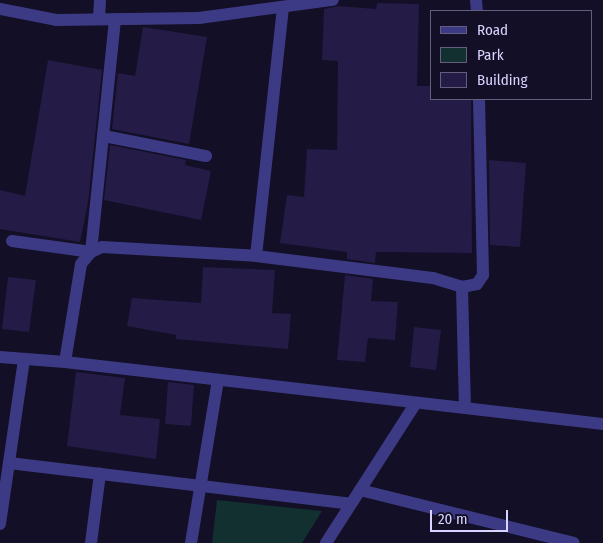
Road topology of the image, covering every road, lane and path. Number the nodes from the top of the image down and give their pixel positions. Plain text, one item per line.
1 (100, 0) edge
2 (333, 0) edge
3 (257, 5) edge
4 (283, 7) junction
5 (0, 9) edge
6 (98, 19) junction
7 (115, 19) junction
8 (479, 100) edge
9 (104, 136) junction
10 (206, 156) dead end
11 (12, 241) dead end
12 (90, 252) junction
13 (256, 256) junction
14 (462, 287) junction
15 (0, 357) edge
16 (24, 358) junction
17 (65, 362) junction
18 (218, 380) junction
19 (416, 403) junction
20 (464, 408) junction
21 (603, 424) edge
22 (9, 463) junction
23 (100, 474) junction
24 (200, 486) junction
25 (360, 490) junction
26 (351, 504) junction
27 (0, 524) edge
28 (91, 543) edge
29 (191, 543) edge
30 (326, 543) edge
31 (574, 543) edge

1 - 6 street
2 - 4 street
3 - 4 street
3 - 7 street
4 - 13 street
5 - 6 street
6 - 7 street
7 - 9 street
8 - 14 street
9 - 10 street
9 - 12 street
11 - 12 street
12 - 13 street
12 - 17 street
13 - 14 street
14 - 20 street
15 - 16 street
16 - 17 street
16 - 22 street
17 - 18 street
18 - 19 street
18 - 24 street
19 - 20 street
19 - 25 street
20 - 21 street
22 - 23 street
22 - 27 street
23 - 24 street
23 - 28 street
24 - 26 street
24 - 29 street
25 - 26 street
25 - 31 street
26 - 30 street

